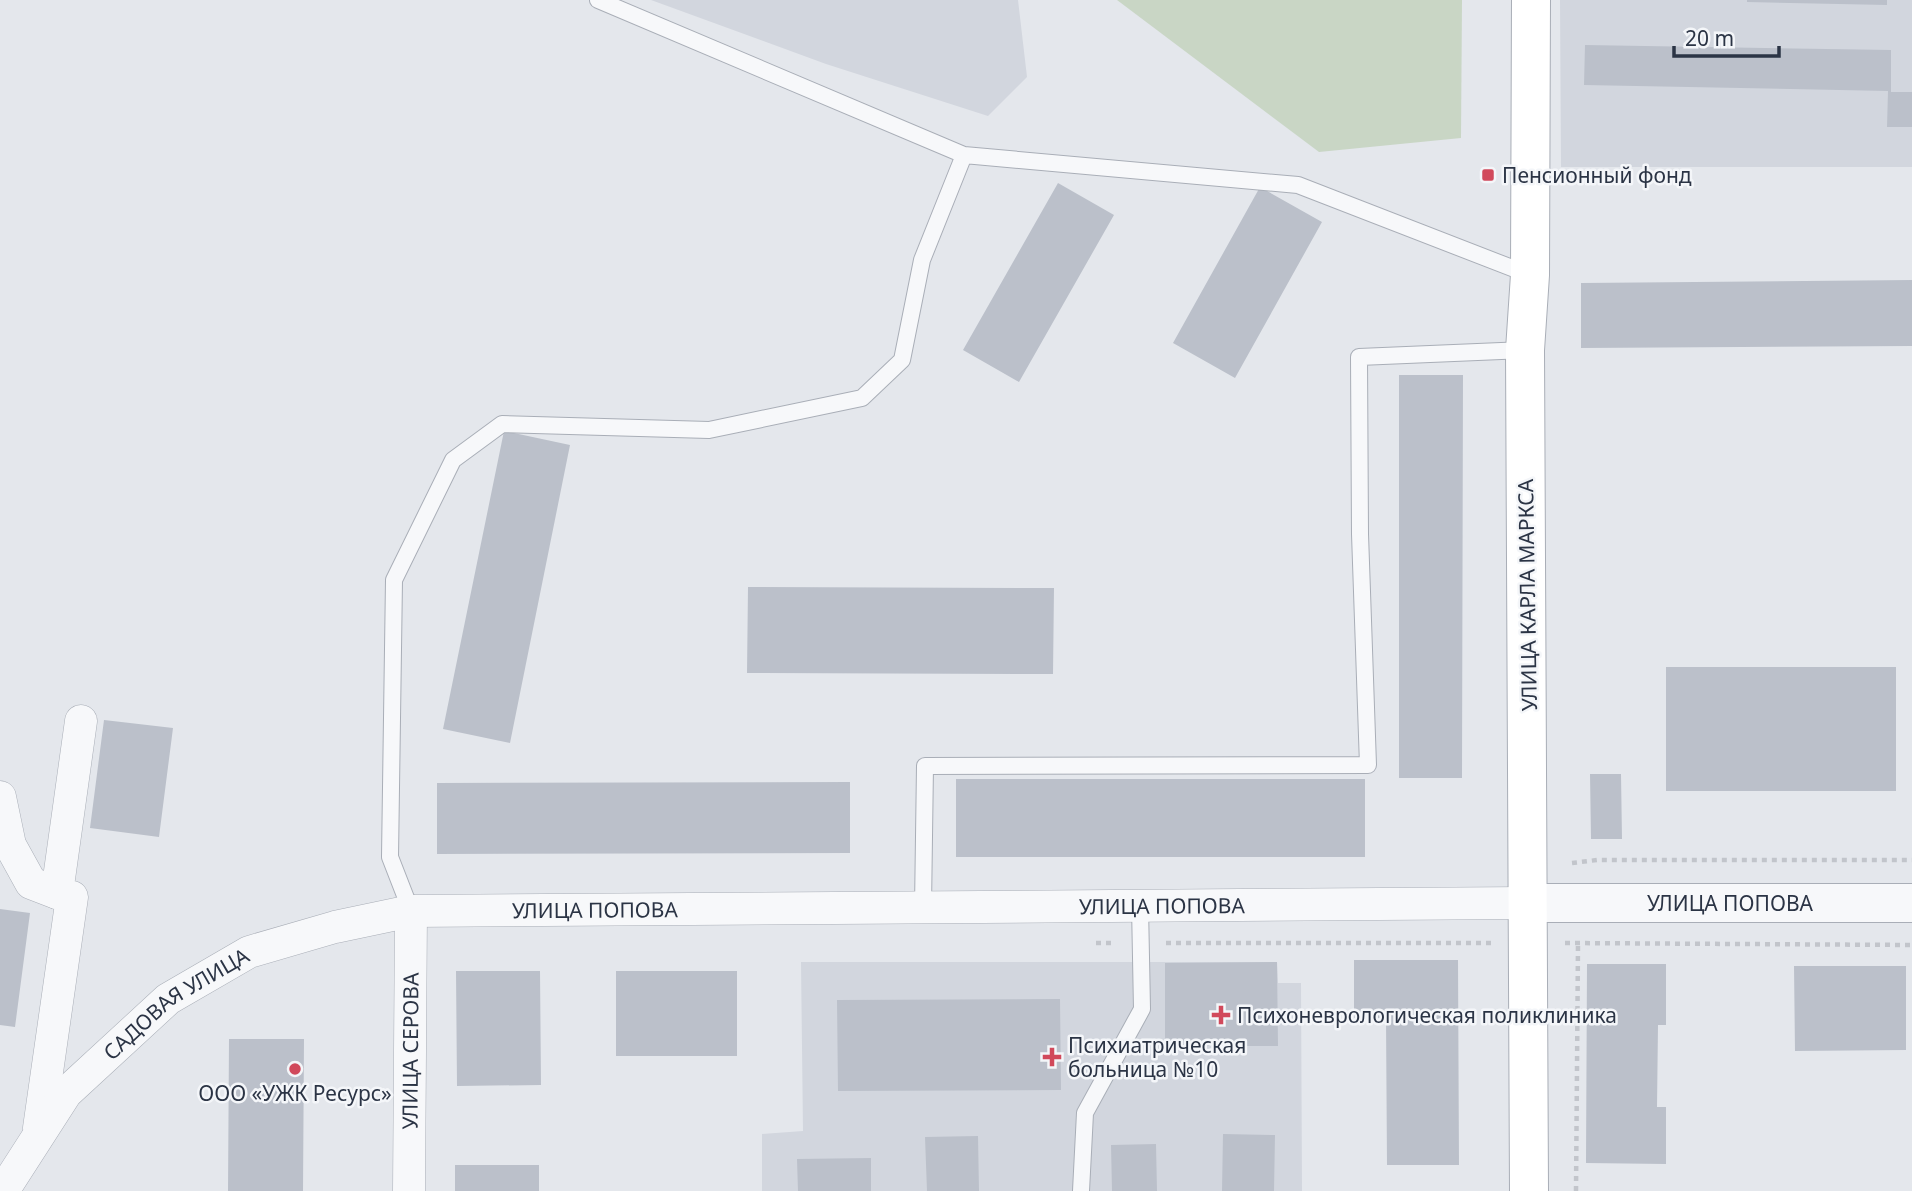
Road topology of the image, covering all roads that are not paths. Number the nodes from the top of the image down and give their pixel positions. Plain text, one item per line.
1 (598, 0) edge
2 (1531, 0) edge
3 (964, 155) junction
4 (1530, 275) junction
5 (1525, 350) junction
6 (80, 722) dead end
7 (0, 797) edge
8 (57, 893) junction
9 (1530, 903) junction
10 (1912, 903) edge
11 (1140, 905) junction
12 (923, 907) junction
13 (411, 911) junction
14 (37, 1136) junction
15 (3, 1191) edge
16 (409, 1191) edge
17 (1081, 1191) edge
18 (1529, 1191) edge

1 - 3 lane
2 - 4 main road, УЛИЦА КАРЛА МАРКСА
3 - 4 lane
3 - 13 lane
4 - 5 main road, УЛИЦА КАРЛА МАРКСА
5 - 9 main road, УЛИЦА КАРЛА МАРКСА
5 - 12 lane
6 - 8 street
7 - 8 street
8 - 14 street
9 - 10 street, УЛИЦА ПОПОВА
9 - 11 street, УЛИЦА ПОПОВА
9 - 18 main road, УЛИЦА КАРЛА МАРКСА
11 - 12 street, УЛИЦА ПОПОВА
11 - 17 lane
12 - 13 street, УЛИЦА ПОПОВА
13 - 14 street, САДОВАЯ УЛИЦА
13 - 16 street, УЛИЦА СЕРОВА
14 - 15 street, САДОВАЯ УЛИЦА

